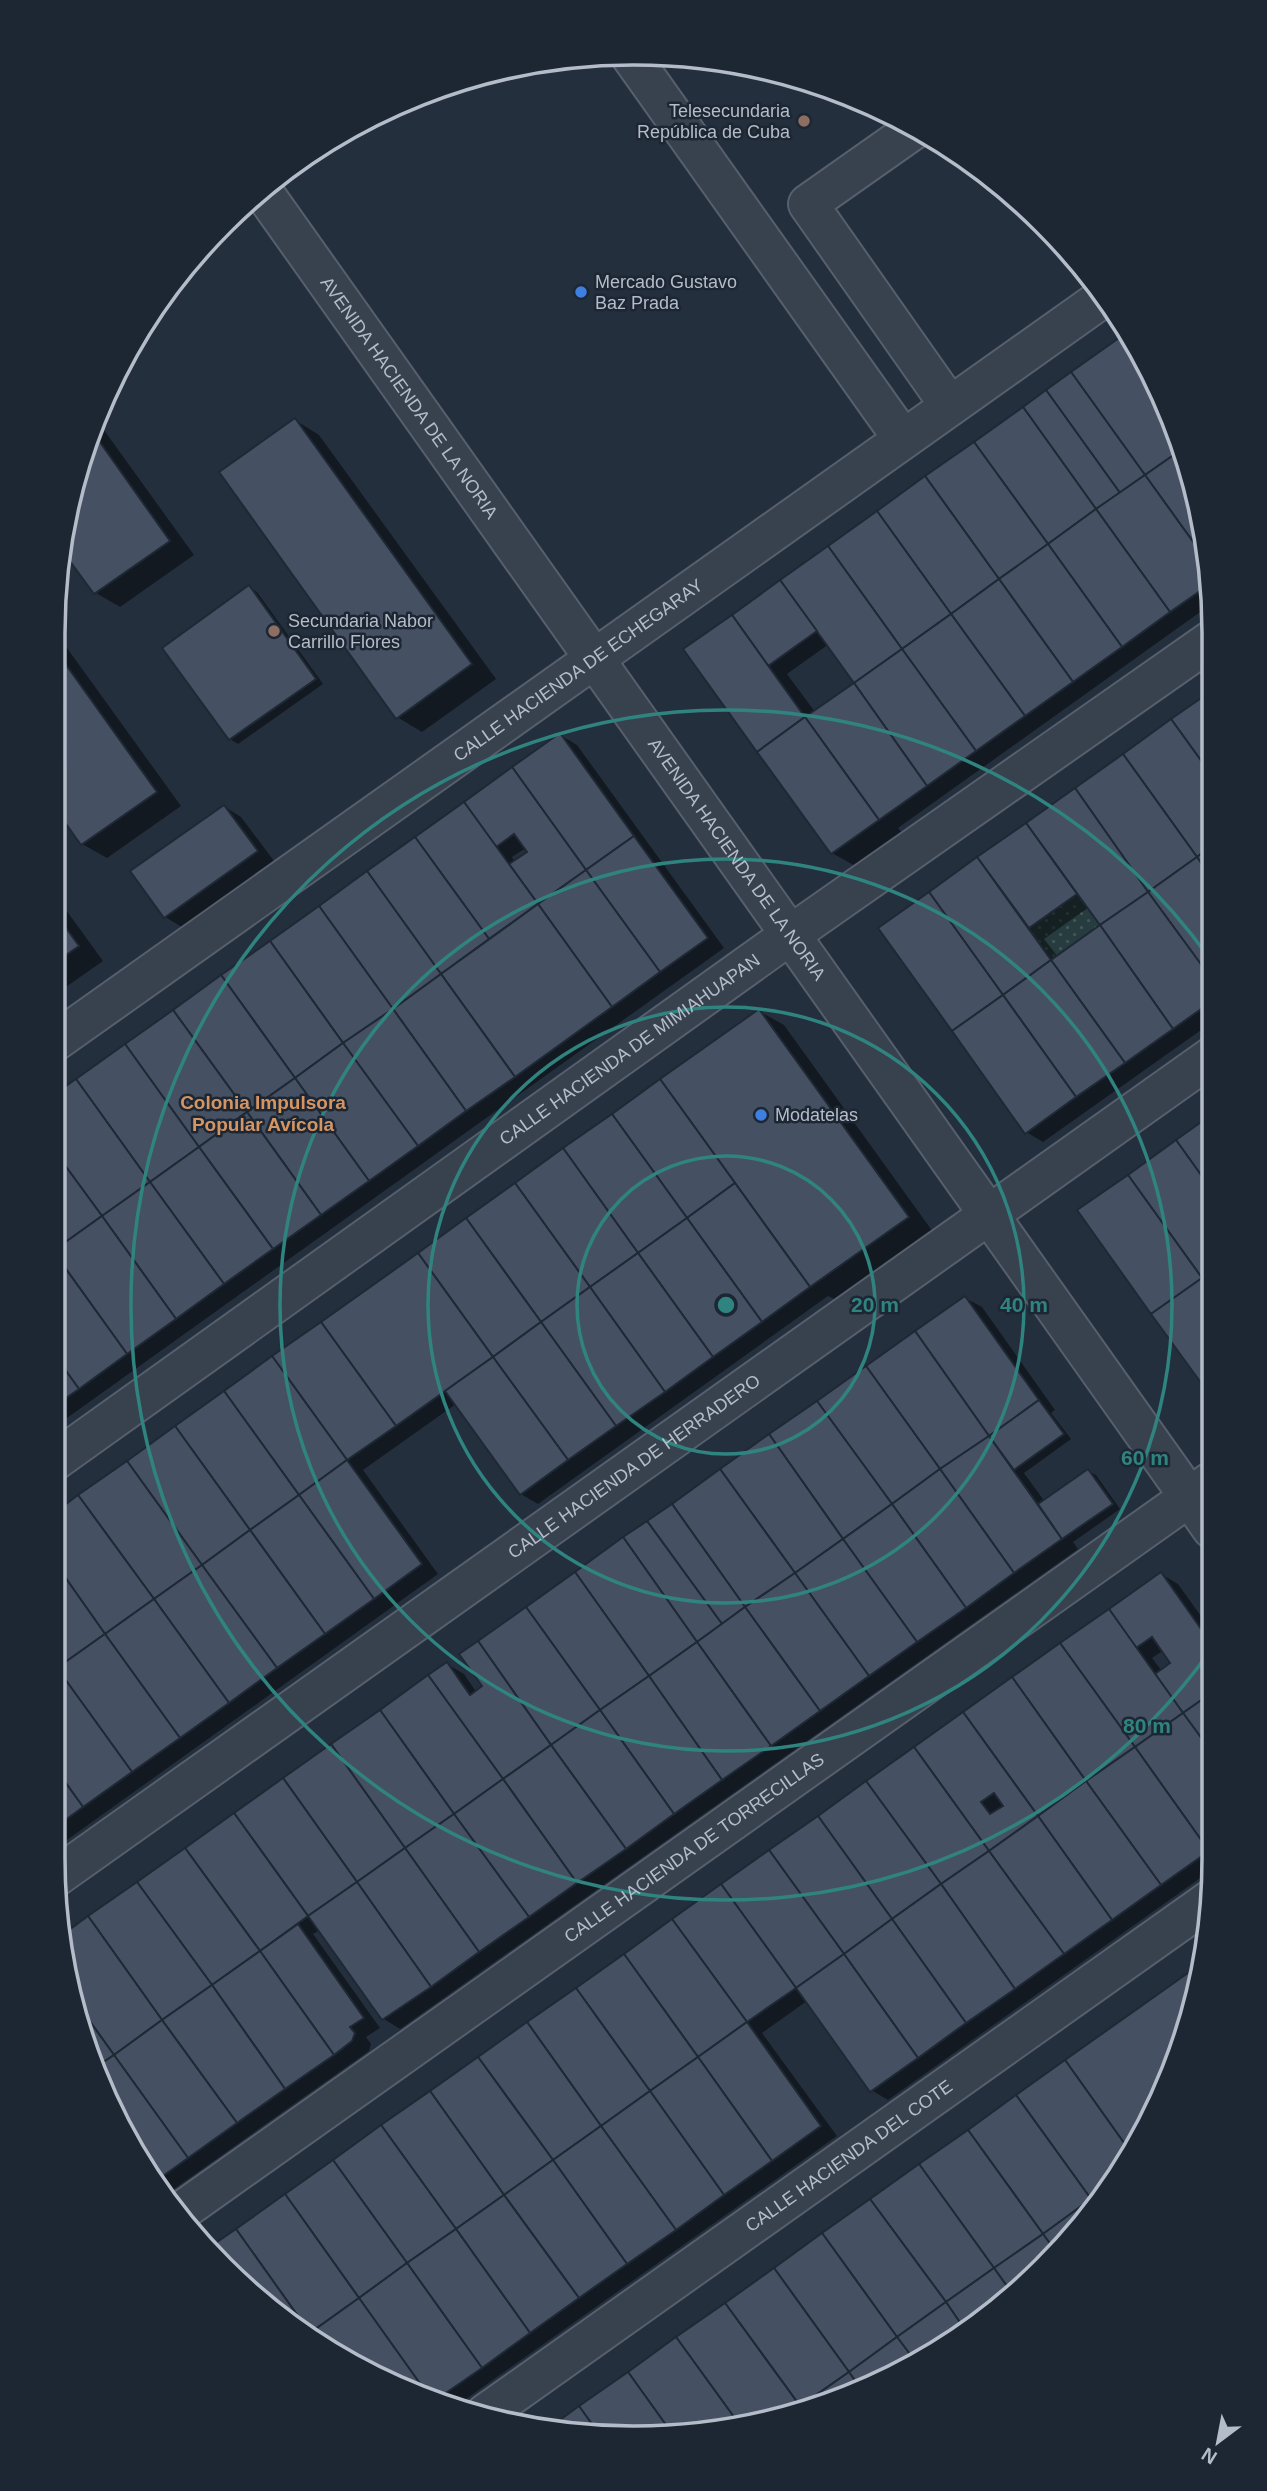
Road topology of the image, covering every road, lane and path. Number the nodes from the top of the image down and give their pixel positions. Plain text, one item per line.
1 (636, 65) edge
2 (906, 135) edge
3 (267, 198) edge
4 (1096, 303) edge
5 (950, 405) junction
6 (902, 439) junction
7 (1202, 647) edge
8 (594, 658) junction
9 (790, 935) junction
10 (65, 1034) edge
11 (1202, 1063) edge
12 (989, 1214) junction
13 (65, 1453) edge
14 (1201, 1489) edge
15 (65, 1870) edge
16 (1200, 1907) edge
17 (186, 2208) edge
18 (493, 2408) edge

1 - 6 street
2 - 5 street
3 - 8 street, AVENIDA HACIENDA DE LA NORIA
4 - 5 street, CALLE HACIENDA DE ECHEGARAY
5 - 6 street, CALLE HACIENDA DE ECHEGARAY
6 - 8 street, CALLE HACIENDA DE ECHEGARAY
7 - 9 street, CALLE HACIENDA DE MIMIAHUAPAN
8 - 9 street, AVENIDA HACIENDA DE LA NORIA
8 - 10 street, CALLE HACIENDA DE ECHEGARAY
9 - 12 street, AVENIDA HACIENDA DE LA NORIA
9 - 13 street, CALLE HACIENDA DE MIMIAHUAPAN
11 - 12 street, CALLE HACIENDA DE HERRADERO
12 - 14 street, AVENIDA HACIENDA DE LA NORIA
12 - 15 street, CALLE HACIENDA DE HERRADERO
14 - 17 street, CALLE HACIENDA DE TORRECILLAS
16 - 18 street, CALLE HACIENDA DEL COTE

